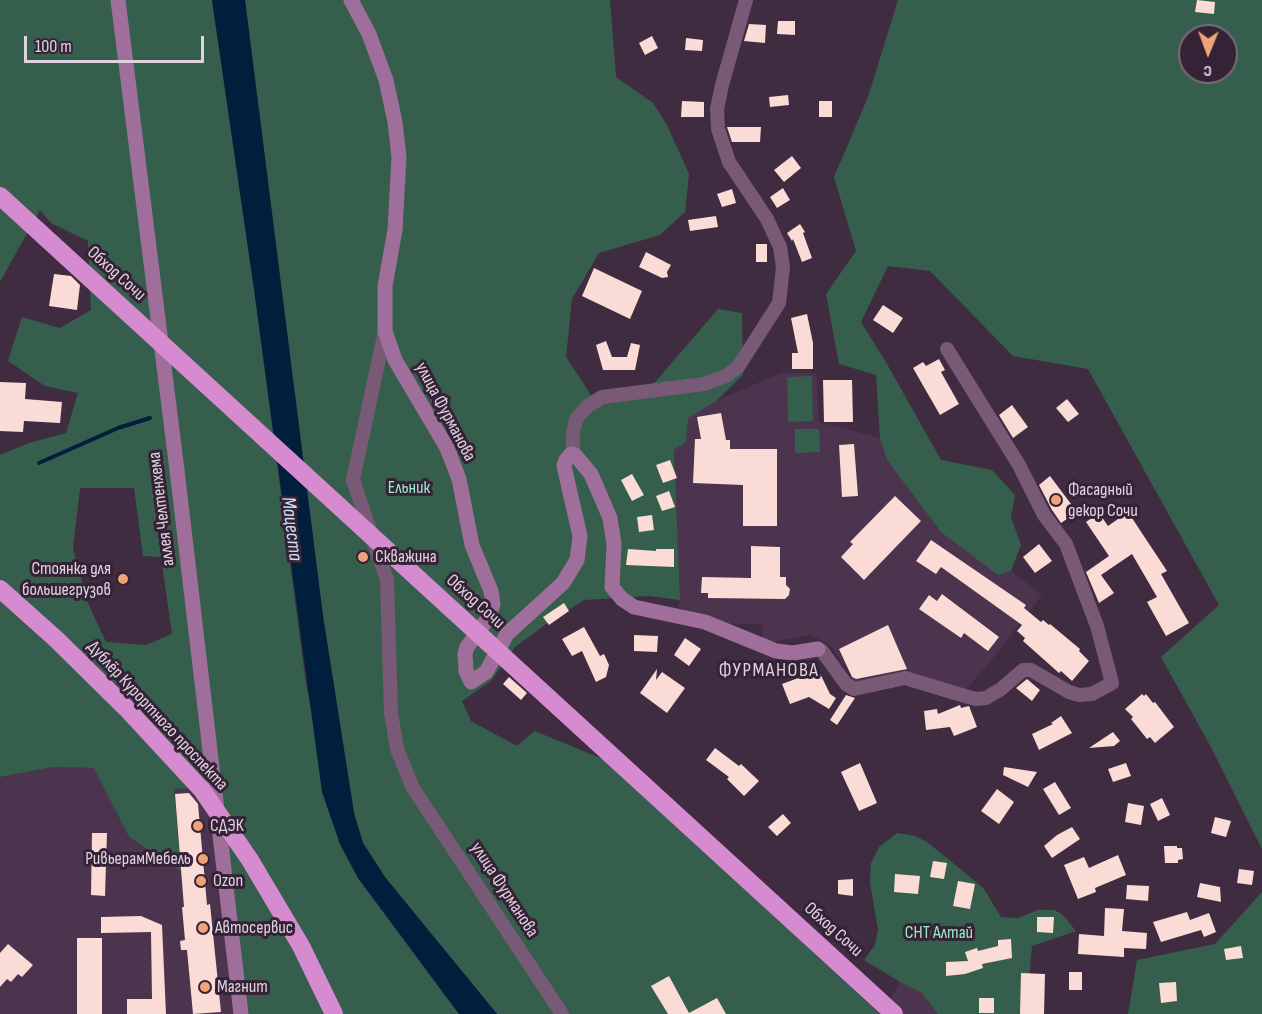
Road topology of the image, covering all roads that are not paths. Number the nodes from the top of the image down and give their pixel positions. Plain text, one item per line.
1 (118, 0) edge
2 (351, 0) edge
3 (746, 0) edge
4 (0, 196) edge
5 (385, 331) junction
6 (947, 349) dead end
7 (573, 454) junction
8 (0, 589) edge
9 (818, 649) joint
10 (241, 1014) edge
11 (334, 1014) edge
12 (562, 1014) edge
13 (894, 1014) edge

1 - 10 street, аллея Челтенхема
2 - 5 street, улица Фурманова
3 - 7 street
4 - 13 highway, Обход Сочи
5 - 7 street, улица Фурманова
5 - 12 street, улица Фурманова
6 - 9 street
7 - 9 street
8 - 11 highway, Дублёр Курортного проспекта

